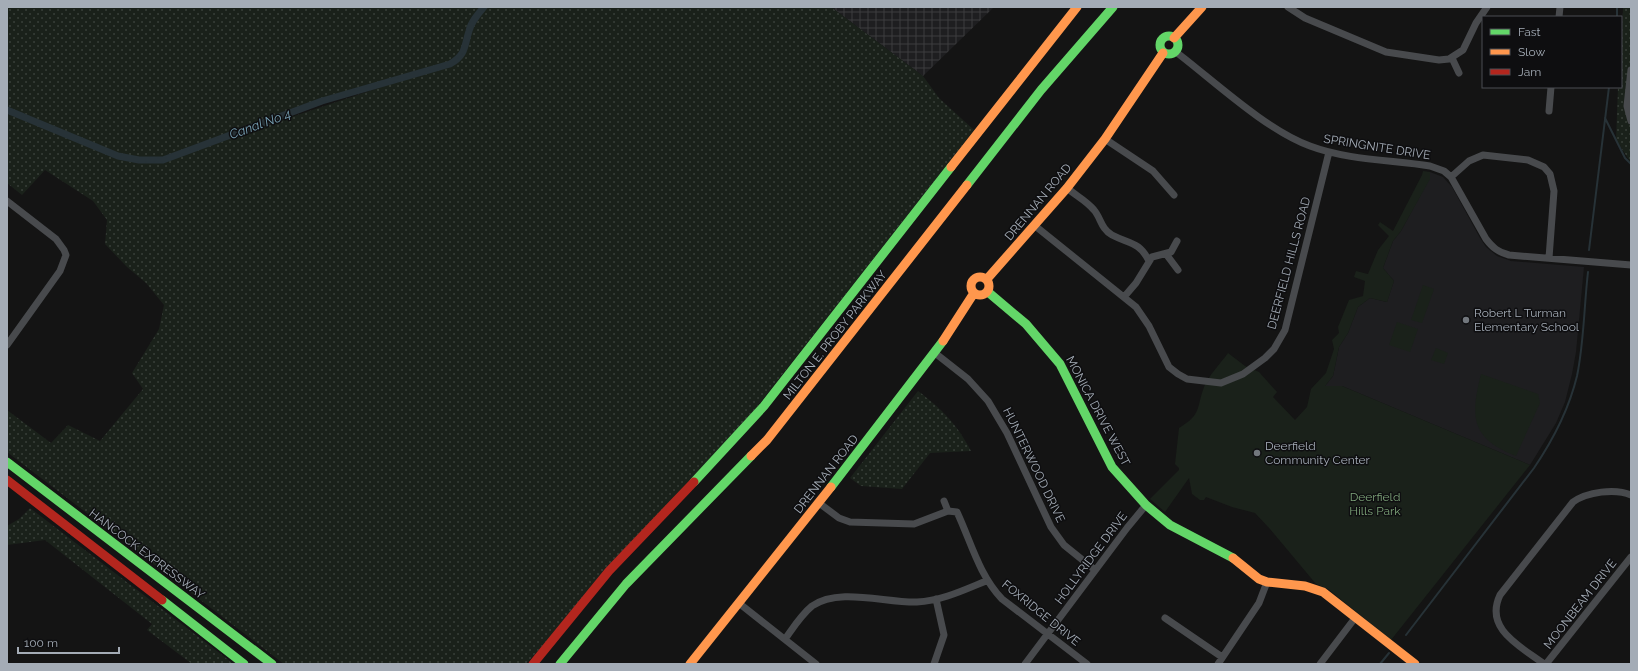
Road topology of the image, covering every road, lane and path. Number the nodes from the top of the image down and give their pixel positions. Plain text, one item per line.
1 (1077, 7) edge
2 (1113, 7) edge
3 (1202, 7) edge
4 (1288, 7) edge
5 (1487, 7) edge
6 (1174, 38) junction
7 (1176, 52) junction
8 (1163, 53) junction
9 (1452, 58) junction
10 (1631, 70) edge
11 (1459, 73) dead end
12 (1551, 88) edge
13 (1549, 111) dead end
14 (1631, 121) edge
15 (1105, 139) junction
16 (1329, 152) junction
17 (1451, 177) junction
18 (1067, 188) junction
19 (1174, 195) dead end
20 (7, 201) edge
21 (1034, 225) junction
22 (1177, 241) dead end
23 (1166, 254) junction
24 (1549, 258) junction
25 (1149, 261) junction
26 (1631, 265) edge
27 (1178, 270) dead end
28 (987, 279) junction
29 (988, 292) junction
30 (974, 293) junction
31 (1124, 297) junction
32 (7, 345) edge
33 (935, 353) junction
34 (7, 462) edge
35 (7, 480) edge
36 (1631, 495) edge
37 (944, 501) dead end
38 (819, 503) junction
39 (1146, 505) junction
40 (948, 512) junction
41 (1631, 557) edge
42 (1095, 570) junction
43 (986, 581) junction
44 (1267, 582) junction
45 (936, 599) junction
46 (740, 604) junction
47 (1165, 618) dead end
48 (1355, 618) junction
49 (1047, 634) junction
50 (785, 639) junction
51 (1222, 657) junction
52 (244, 664) edge
53 (272, 664) edge
54 (533, 664) edge
55 (560, 664) edge
56 (691, 664) edge
57 (816, 664) edge
58 (934, 664) edge
59 (1025, 664) edge
60 (1087, 664) edge
61 (1218, 664) edge
62 (1320, 664) edge
63 (1415, 664) edge
64 (1545, 664) edge

1 - 54 main road, MILTON E. PROBY PARKWAY
2 - 55 main road, MILTON E. PROBY PARKWAY
3 - 6 main road
4 - 9 street
5 - 9 street
6 - 7 main road
6 - 8 main road
7 - 8 main road
7 - 16 street, SPRINGNITE DRIVE
8 - 15 main road, DRENNAN ROAD
9 - 11 street
10 - 14 street
12 - 13 street
15 - 18 main road, DRENNAN ROAD
15 - 19 street
16 - 17 street, SPRINGNITE DRIVE
16 - 31 street, DEERFIELD HILLS ROAD
17 - 24 street
17 - 24 street
18 - 21 main road, DRENNAN ROAD
18 - 25 street
20 - 32 street
21 - 28 main road, DRENNAN ROAD
21 - 31 street, DEERFIELD HILLS ROAD
22 - 23 street
23 - 25 street
23 - 27 street
24 - 26 street
25 - 31 street
28 - 29 main road
28 - 30 main road
29 - 30 main road
29 - 39 main road, MONICA DRIVE WEST
30 - 33 main road, DRENNAN ROAD
33 - 38 main road, DRENNAN ROAD
33 - 42 street, HUNTERWOOD DRIVE
34 - 53 main road, HANCOCK EXPRESSWAY
35 - 52 main road
36 - 64 street
37 - 40 street
38 - 40 street
38 - 46 main road, DRENNAN ROAD
39 - 42 street, HOLLYRIDGE DRIVE
39 - 44 main road, MONICA DRIVE WEST
40 - 43 street, FOXRIDGE DRIVE
41 - 64 street, MOONBEAM DRIVE
42 - 49 street, HOLLYRIDGE DRIVE
43 - 45 street
43 - 49 street, FOXRIDGE DRIVE
44 - 48 main road, MONICA DRIVE WEST
44 - 51 street
45 - 50 street
45 - 58 street
46 - 50 street
46 - 56 main road, DRENNAN ROAD
47 - 51 street
48 - 62 street
48 - 63 main road, MONICA DRIVE WEST
49 - 59 street, HOLLYRIDGE DRIVE
49 - 60 street, FOXRIDGE DRIVE
50 - 57 street
51 - 61 street

